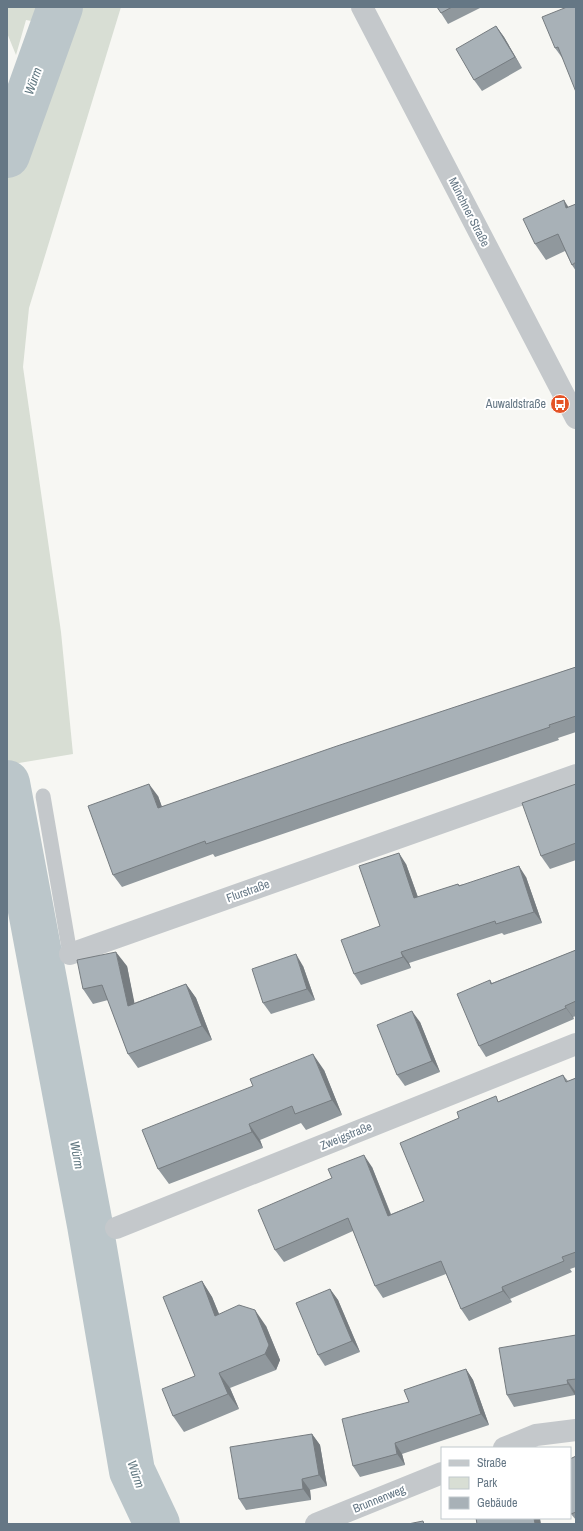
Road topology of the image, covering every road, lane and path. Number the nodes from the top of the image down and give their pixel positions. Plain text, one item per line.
1 (362, 7) edge
2 (573, 406) edge
3 (576, 775) edge
4 (43, 796) dead end
5 (70, 954) joint
6 (576, 1044) edge
7 (116, 1228) dead end
8 (576, 1430) edge
9 (506, 1447) edge
10 (441, 1473) edge
11 (316, 1524) edge

1 - 2 street, Münchner Straße
3 - 5 street, Flurstraße
4 - 5 lane, Flurstraße
6 - 7 street, Zweigstraße
8 - 9 street
10 - 11 street, Brunnenweg

